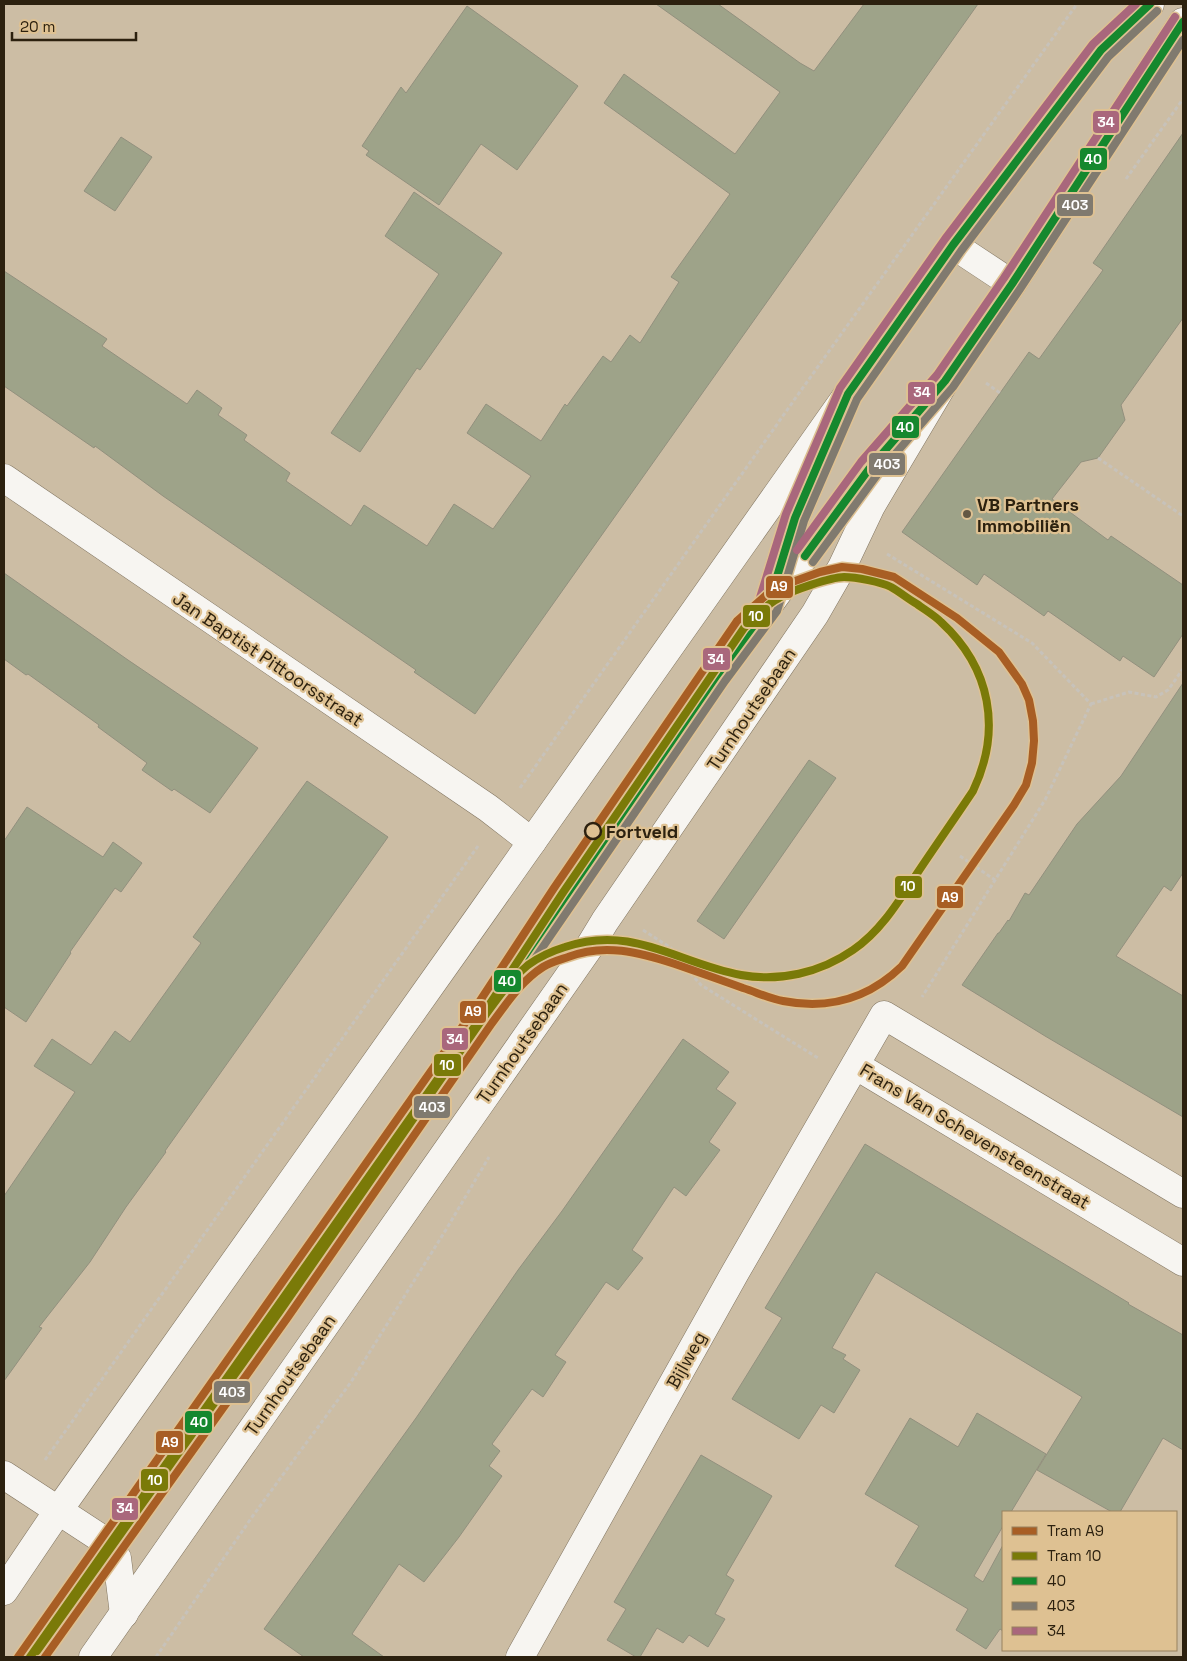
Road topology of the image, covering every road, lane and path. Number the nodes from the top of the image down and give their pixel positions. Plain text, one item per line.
1 (1077, 4) edge
2 (1150, 4) edge
3 (1183, 22) edge
4 (952, 245) junction
5 (1012, 284) junction
6 (945, 381) junction
7 (982, 381) dead end
8 (1000, 393) dead end
9 (848, 394) junction
10 (1098, 458) dead end
11 (4, 478) edge
12 (1183, 516) edge
13 (882, 552) dead end
14 (768, 606) junction
15 (1183, 669) edge
16 (1091, 704) junction
17 (499, 816) junction
18 (532, 842) junction
19 (960, 856) dead end
20 (995, 880) junction
21 (605, 921) junction
22 (903, 1027) junction
23 (855, 1065) junction
24 (1183, 1194) edge
25 (1183, 1262) edge
26 (14, 1482) edge
27 (58, 1511) junction
28 (109, 1548) junction
29 (4, 1590) edge
30 (124, 1614) junction
31 (32, 1657) edge
32 (93, 1657) edge
33 (520, 1657) edge

1 - 17 path
2 - 4 main road, Turnhoutsebaan
3 - 5 main road, Turnhoutsebaan
4 - 5 main road
4 - 9 main road, Turnhoutsebaan
5 - 6 main road, Turnhoutsebaan
6 - 14 main road, Turnhoutsebaan
6 - 21 main road, Turnhoutsebaan
7 - 8 path
9 - 14 main road, Turnhoutsebaan
9 - 18 main road, Turnhoutsebaan
10 - 12 path
11 - 17 main road, Jan Baptist Pittoorsstraat
13 - 16 path
14 - 28 main road, Turnhoutsebaan
15 - 16 path
16 - 20 path
17 - 18 main road, Jan Baptist Pittoorsstraat
17 - 26 path
18 - 27 main road, Turnhoutsebaan
19 - 20 path
20 - 22 path
21 - 23 path
21 - 30 main road, Turnhoutsebaan
22 - 23 main road, Frans Van Schevensteenstraat
22 - 24 main road, Frans Van Schevensteenstraat
23 - 25 main road, Frans Van Schevensteenstraat
23 - 33 main road, Bijlweg
26 - 27 main road
27 - 28 main road
27 - 29 main road, Turnhoutsebaan
28 - 30 main road
28 - 31 main road, Turnhoutsebaan
30 - 32 main road, Turnhoutsebaan

